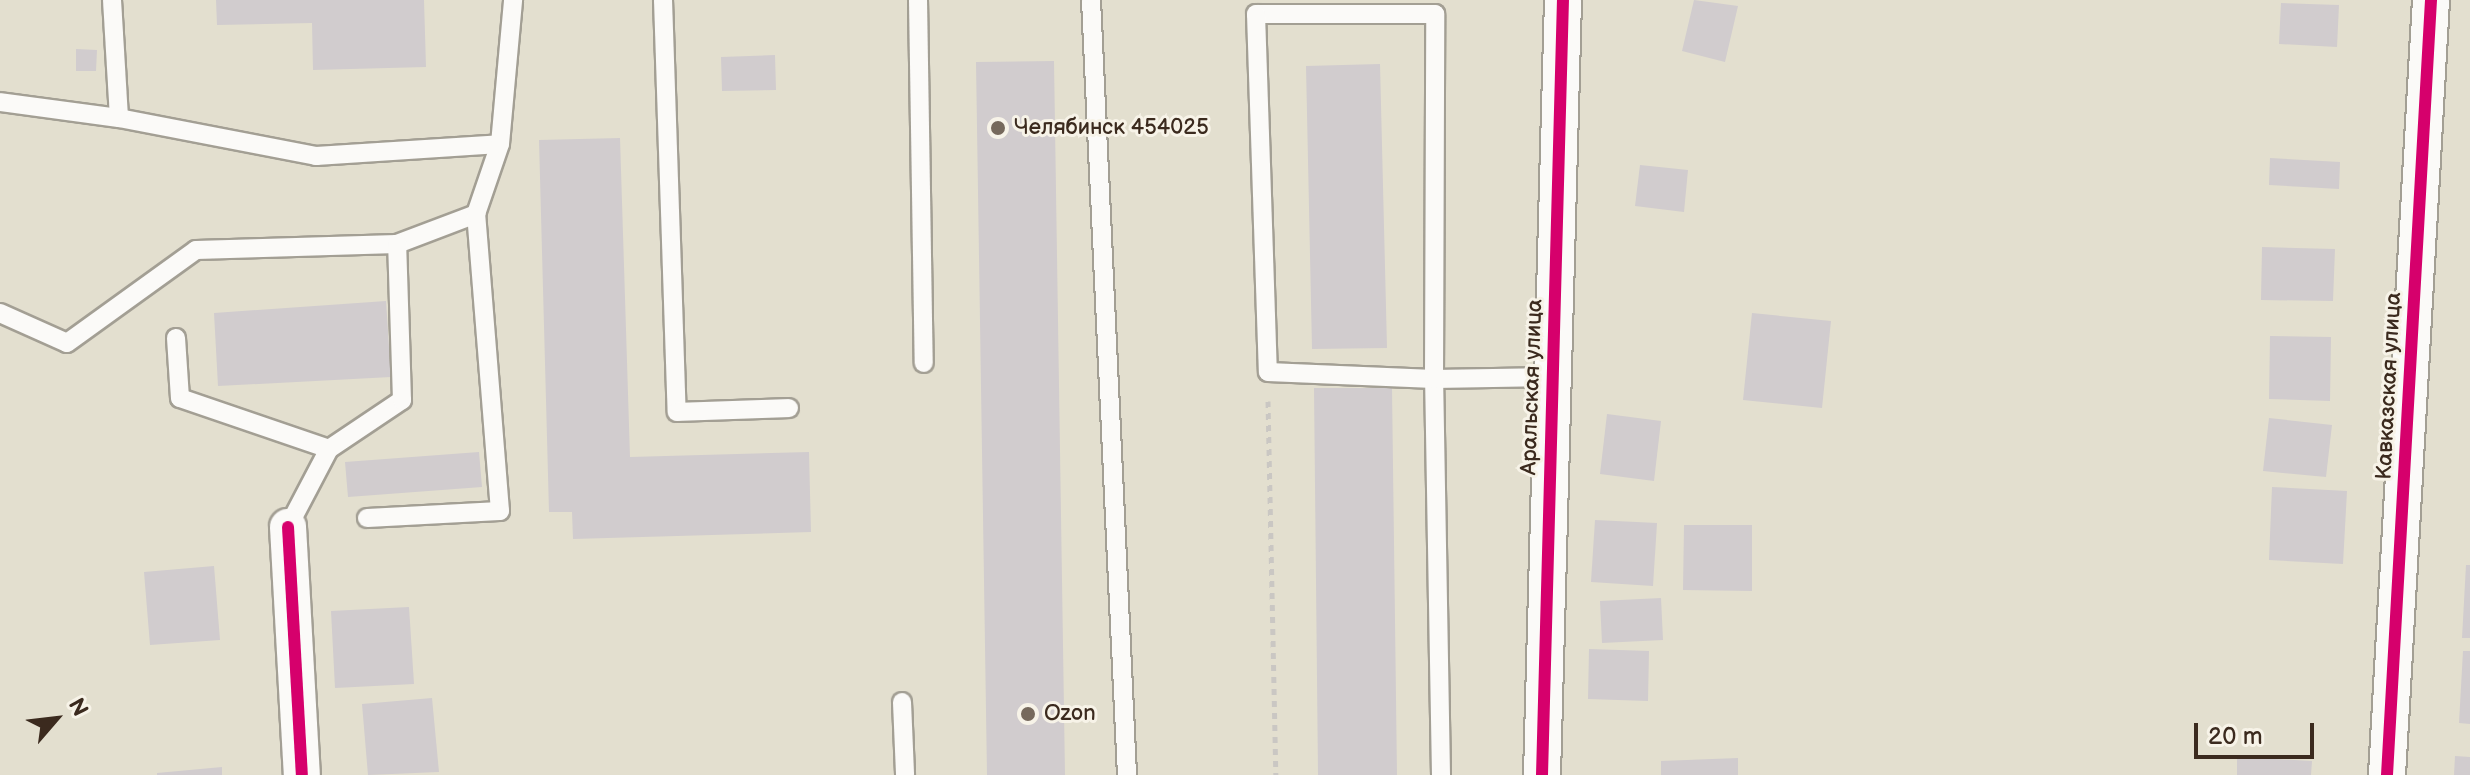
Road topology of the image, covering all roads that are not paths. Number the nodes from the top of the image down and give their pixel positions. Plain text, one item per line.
1 (112, 0) edge
2 (513, 0) edge
3 (663, 0) edge
4 (918, 0) edge
5 (1091, 0) edge
6 (1563, 0) edge
7 (2431, 0) edge
8 (0, 102) edge
9 (119, 118) junction
10 (500, 144) junction
11 (476, 214) junction
12 (397, 244) junction
13 (0, 313) edge
14 (176, 338) dead end
15 (924, 363) dead end
16 (1552, 377) junction
17 (1434, 379) junction
18 (789, 408) dead end
19 (329, 449) junction
20 (367, 518) dead end
21 (288, 527) joint
22 (902, 702) dead end
23 (302, 775) edge
24 (905, 775) edge
25 (1127, 775) edge
26 (1441, 775) edge
27 (1542, 775) edge
28 (2387, 775) edge

1 - 9 lane
2 - 10 lane
3 - 18 lane
4 - 15 lane
5 - 25 lane
6 - 16 street, Аральская улица
7 - 28 street, Кавказская улица
8 - 9 lane
9 - 10 lane
10 - 11 lane
11 - 12 lane
11 - 20 lane
12 - 13 lane
12 - 19 lane
14 - 19 lane
16 - 17 lane
16 - 27 street, Аральская улица
17 - 17 lane
17 - 26 lane
19 - 21 lane
21 - 23 street
22 - 24 lane

